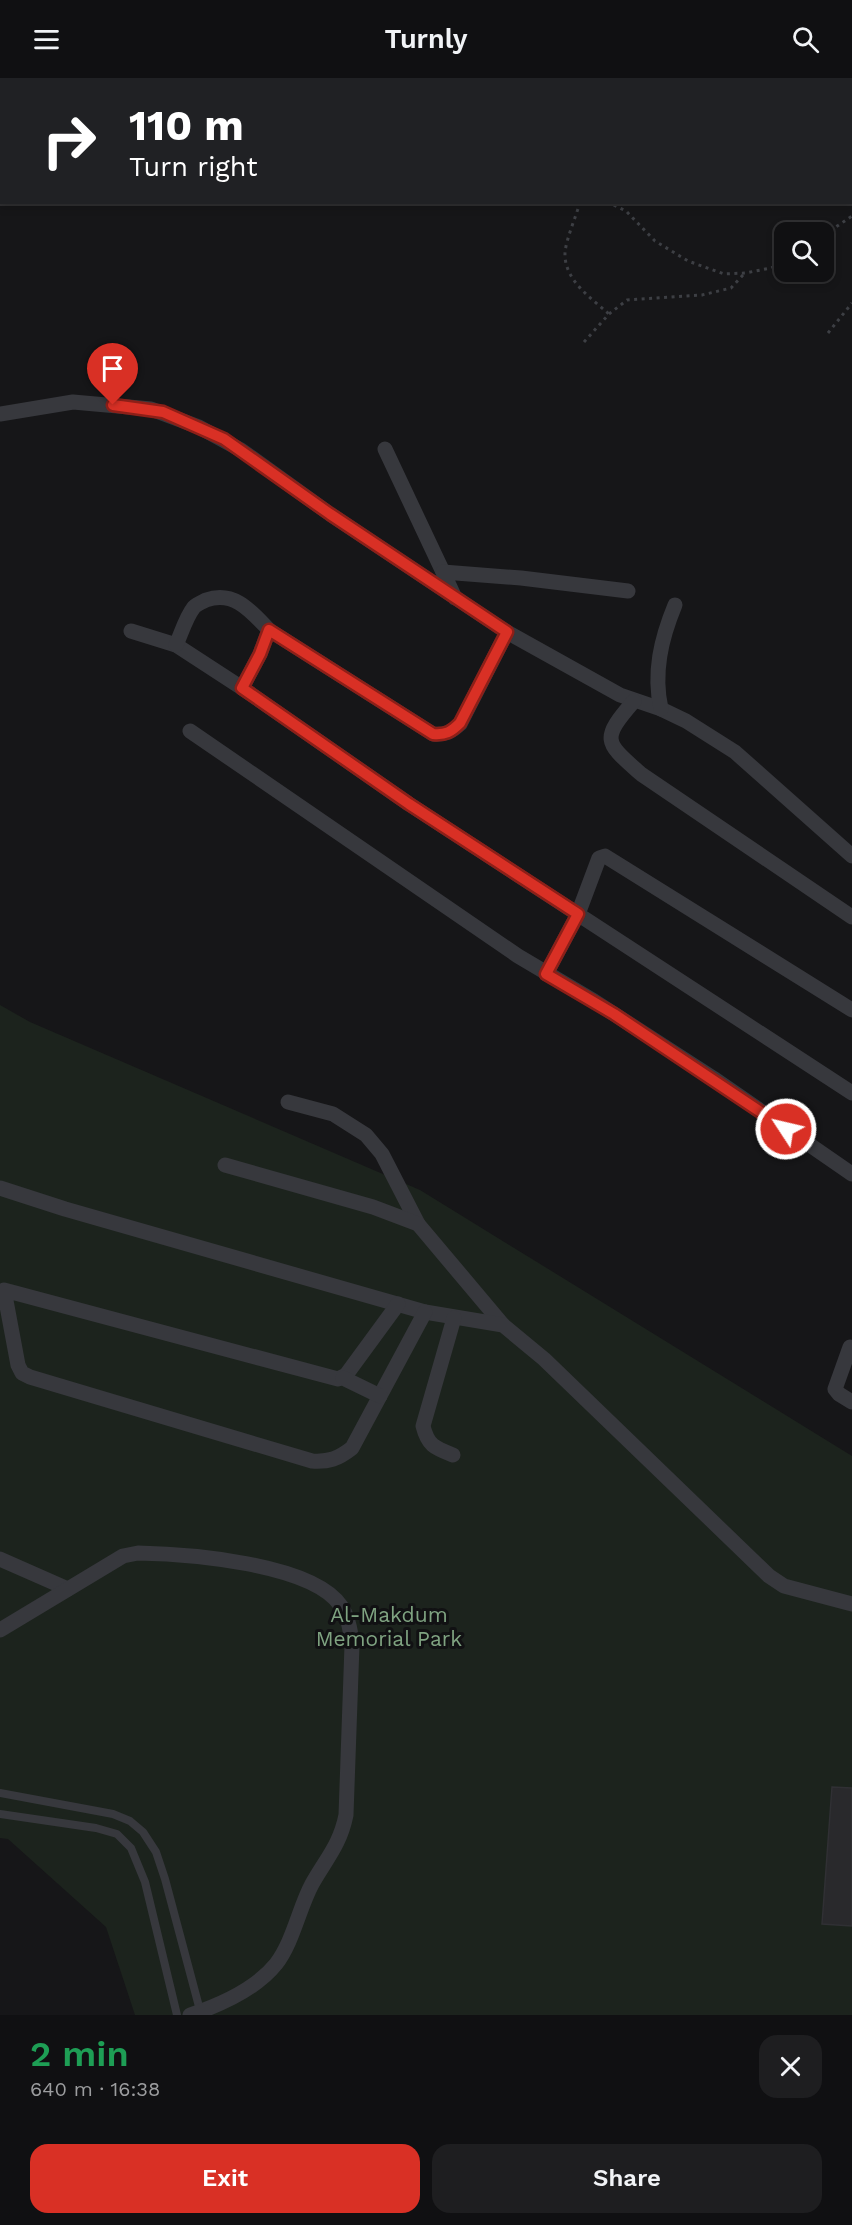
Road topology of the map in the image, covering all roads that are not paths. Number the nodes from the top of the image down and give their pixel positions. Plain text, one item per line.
1 (0, 414) edge
2 (385, 449) dead end
3 (443, 572) junction
4 (628, 591) dead end
5 (455, 598) junction
6 (675, 605) dead end
7 (269, 630) junction
8 (131, 631) dead end
9 (507, 632) junction
10 (176, 645) junction
11 (242, 688) junction
12 (634, 701) junction
13 (661, 709) junction
14 (190, 731) dead end
15 (852, 855) edge
16 (578, 914) junction
17 (852, 917) edge
18 (546, 974) junction
19 (852, 1010) edge
20 (852, 1094) edge
21 (288, 1102) dead end
22 (225, 1165) dead end
23 (852, 1174) edge
24 (0, 1188) edge
25 (418, 1224) junction
26 (2, 1288) edge
27 (398, 1304) junction
28 (425, 1312) junction
29 (454, 1318) junction
30 (503, 1325) junction
31 (850, 1347) dead end
32 (343, 1378) junction
33 (380, 1396) junction
34 (852, 1402) edge
35 (453, 1455) dead end
36 (0, 1559) edge
37 (68, 1589) junction
38 (852, 1604) edge
39 (4, 1623) edge
40 (0, 1793) edge
41 (0, 1814) edge
42 (197, 2014) edge
43 (177, 2015) edge

1 - 5 street
2 - 3 street
3 - 4 street
3 - 5 street
5 - 9 street
6 - 13 street
7 - 9 street
7 - 10 street
7 - 11 street
8 - 10 street
9 - 12 street
10 - 11 street
11 - 16 street
12 - 13 street
12 - 17 street
13 - 15 street
14 - 18 street
16 - 18 street
16 - 19 street
16 - 20 street
18 - 23 street
21 - 25 street
22 - 25 street
24 - 27 street
25 - 30 street
26 - 32 street
26 - 33 street
27 - 28 street
27 - 32 street
28 - 29 street
28 - 33 street
29 - 30 street
29 - 35 street
30 - 38 street
31 - 34 street
32 - 33 street
36 - 37 street
37 - 39 street
37 - 42 street
40 - 42 lane
41 - 43 lane

